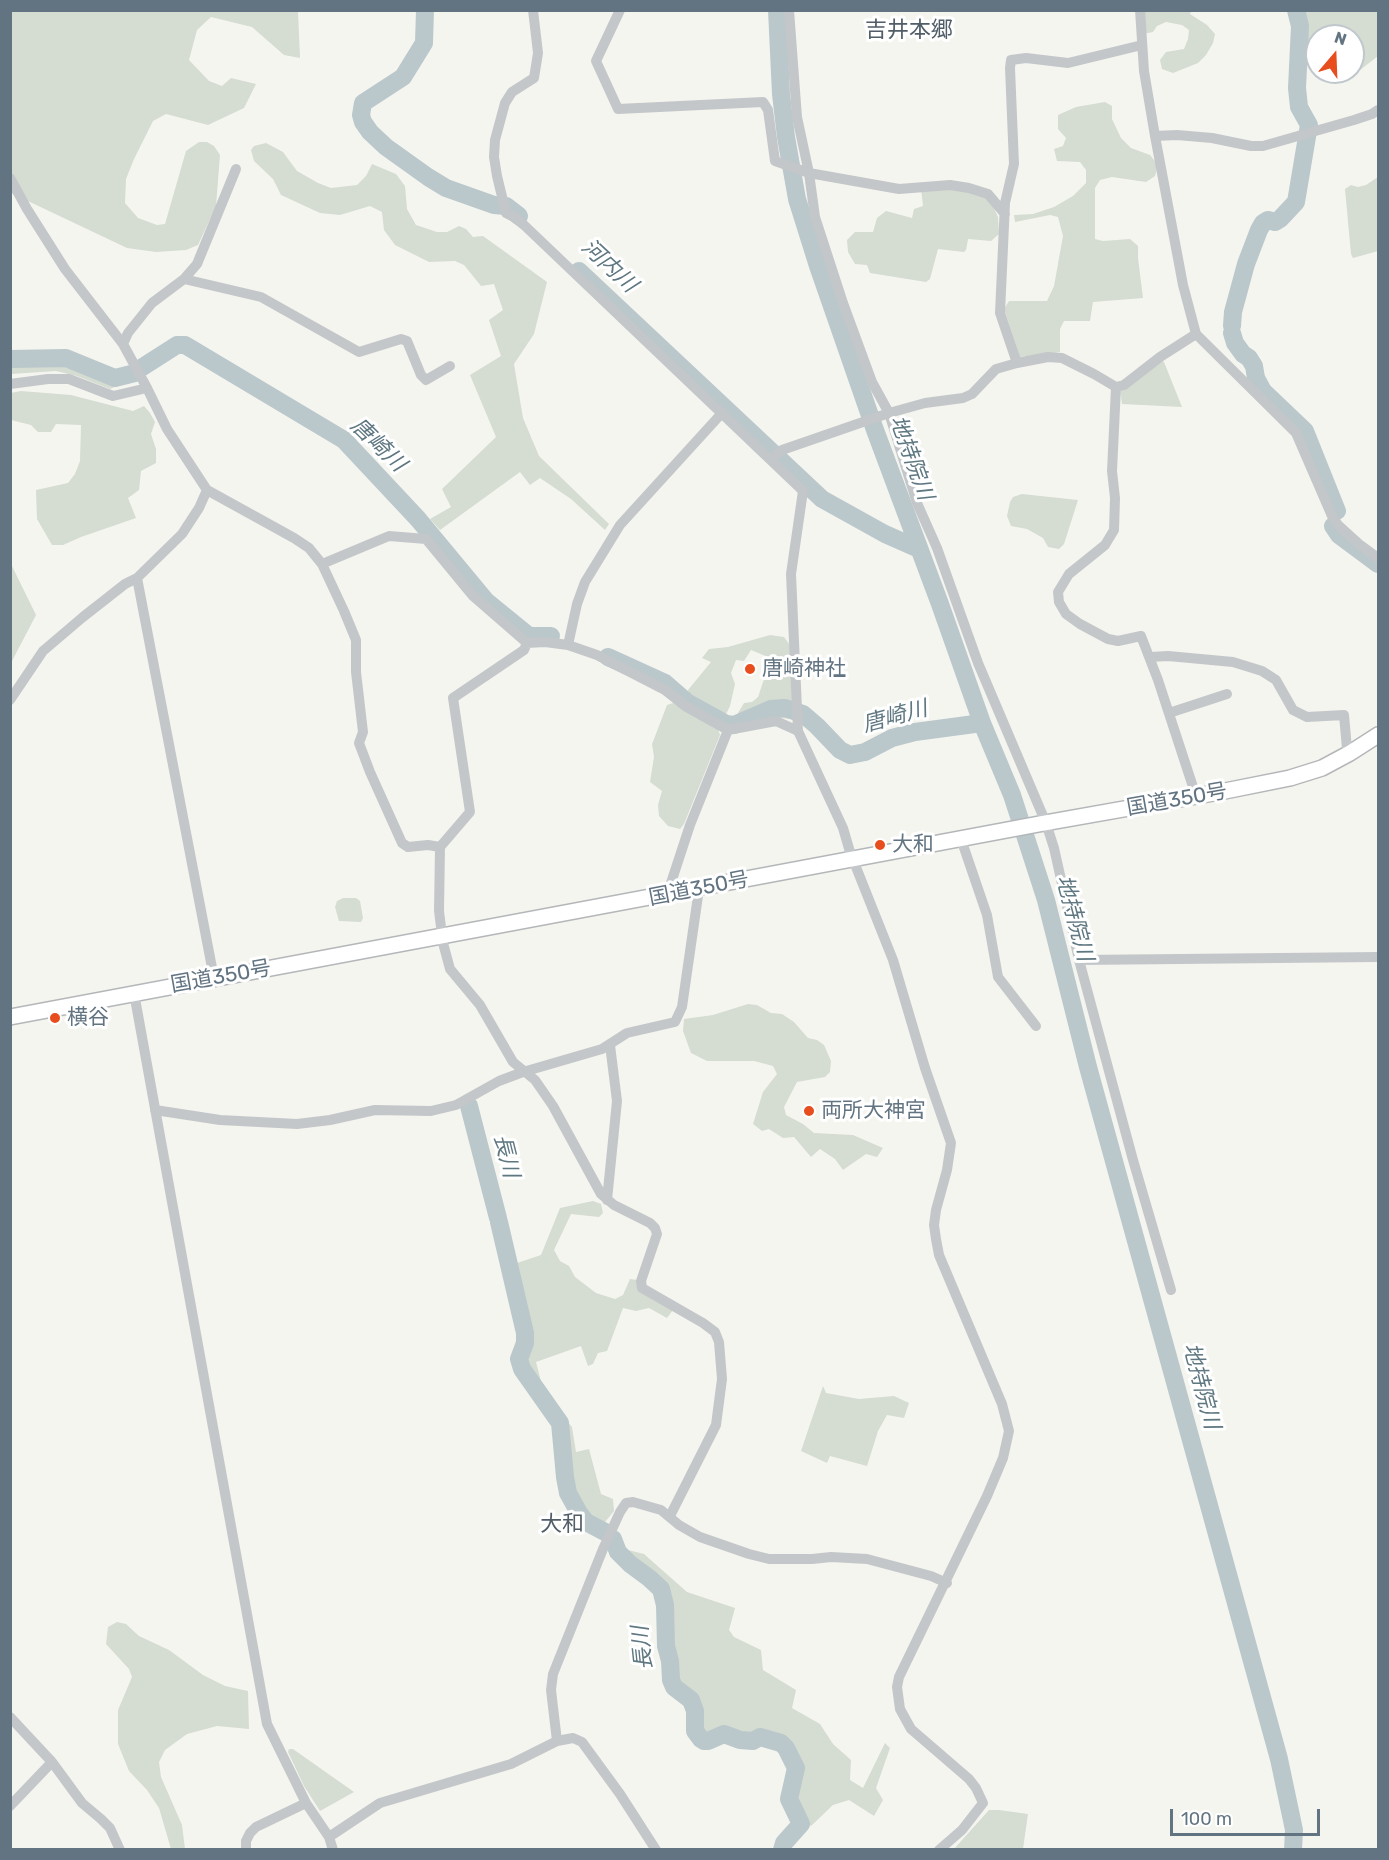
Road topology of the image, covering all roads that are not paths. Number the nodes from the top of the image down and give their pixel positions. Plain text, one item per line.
1 (533, 10) edge
2 (620, 10) edge
3 (789, 10) edge
4 (1140, 10) edge
5 (1142, 45) junction
6 (1378, 110) edge
7 (1155, 136) junction
8 (236, 169) dead end
9 (809, 173) junction
10 (10, 178) edge
11 (1005, 214) junction
12 (184, 279) junction
13 (1196, 334) junction
14 (123, 344) junction
15 (1017, 363) junction
16 (450, 366) dead end
17 (10, 384) edge
18 (1116, 387) junction
19 (147, 388) junction
20 (722, 413) junction
21 (886, 414) junction
22 (772, 459) junction
23 (207, 490) junction
24 (1378, 558) edge
25 (322, 564) junction
26 (137, 578) junction
27 (527, 643) junction
28 (568, 645) junction
29 (1150, 657) junction
30 (1227, 694) dead end
31 (10, 700) edge
32 (1169, 713) junction
33 (728, 730) junction
34 (798, 731) junction
35 (1378, 738) edge
36 (1350, 753) junction
37 (1196, 796) junction
38 (1043, 823) junction
39 (961, 839) junction
40 (440, 847) junction
41 (854, 860) junction
42 (699, 889) junction
43 (667, 895) junction
44 (442, 937) junction
45 (1378, 957) edge
46 (1079, 960) junction
47 (214, 978) junction
48 (134, 993) junction
49 (10, 1017) edge
50 (1036, 1026) dead end
51 (610, 1045) junction
52 (523, 1072) junction
53 (155, 1110) junction
54 (607, 1200) junction
55 (1171, 1290) dead end
56 (670, 1516) junction
57 (946, 1583) junction
58 (10, 1717) edge
59 (558, 1741) junction
60 (52, 1762) junction
61 (306, 1803) junction
62 (10, 1806) edge
63 (329, 1837) junction
64 (120, 1850) edge
65 (246, 1850) edge
66 (333, 1850) edge
67 (656, 1850) edge
68 (939, 1850) edge

1 - 20 street
2 - 9 street
3 - 9 street
4 - 5 street
5 - 7 street
5 - 11 street
6 - 7 street
7 - 13 street
8 - 12 street
9 - 11 street
9 - 21 street
10 - 14 street
11 - 15 street
12 - 14 street
12 - 16 street
13 - 18 street
13 - 24 street
14 - 19 street
15 - 18 street
15 - 21 street
17 - 19 street
18 - 29 street
19 - 23 street
20 - 22 street
20 - 28 street
21 - 22 street
21 - 38 street
22 - 34 street
23 - 25 street
23 - 26 street
25 - 27 street
25 - 40 street
26 - 31 street
26 - 47 street
27 - 28 street
27 - 40 street
28 - 33 street
29 - 32 street
29 - 36 street
30 - 32 street
32 - 37 street
33 - 34 street
33 - 43 street
34 - 41 street
35 - 36 highway, 国道350号
36 - 37 highway, 国道350号
37 - 38 highway, 国道350号
38 - 39 highway, 国道350号
38 - 46 street
39 - 41 highway, 国道350号
39 - 50 street
40 - 44 street
41 - 42 highway, 国道350号
41 - 57 street
42 - 43 highway, 国道350号
42 - 51 street
43 - 44 highway, 国道350号
44 - 47 highway, 国道350号
44 - 52 street
45 - 46 street
46 - 55 street
47 - 48 highway, 国道350号
48 - 49 highway, 国道350号
48 - 53 street
51 - 52 street
51 - 54 street
52 - 53 street
52 - 54 street
53 - 61 street
54 - 56 street
56 - 57 street
56 - 59 street
57 - 68 street
58 - 60 street
59 - 63 street
59 - 67 street
60 - 62 street
60 - 64 street
61 - 63 street
61 - 65 street
63 - 66 street

